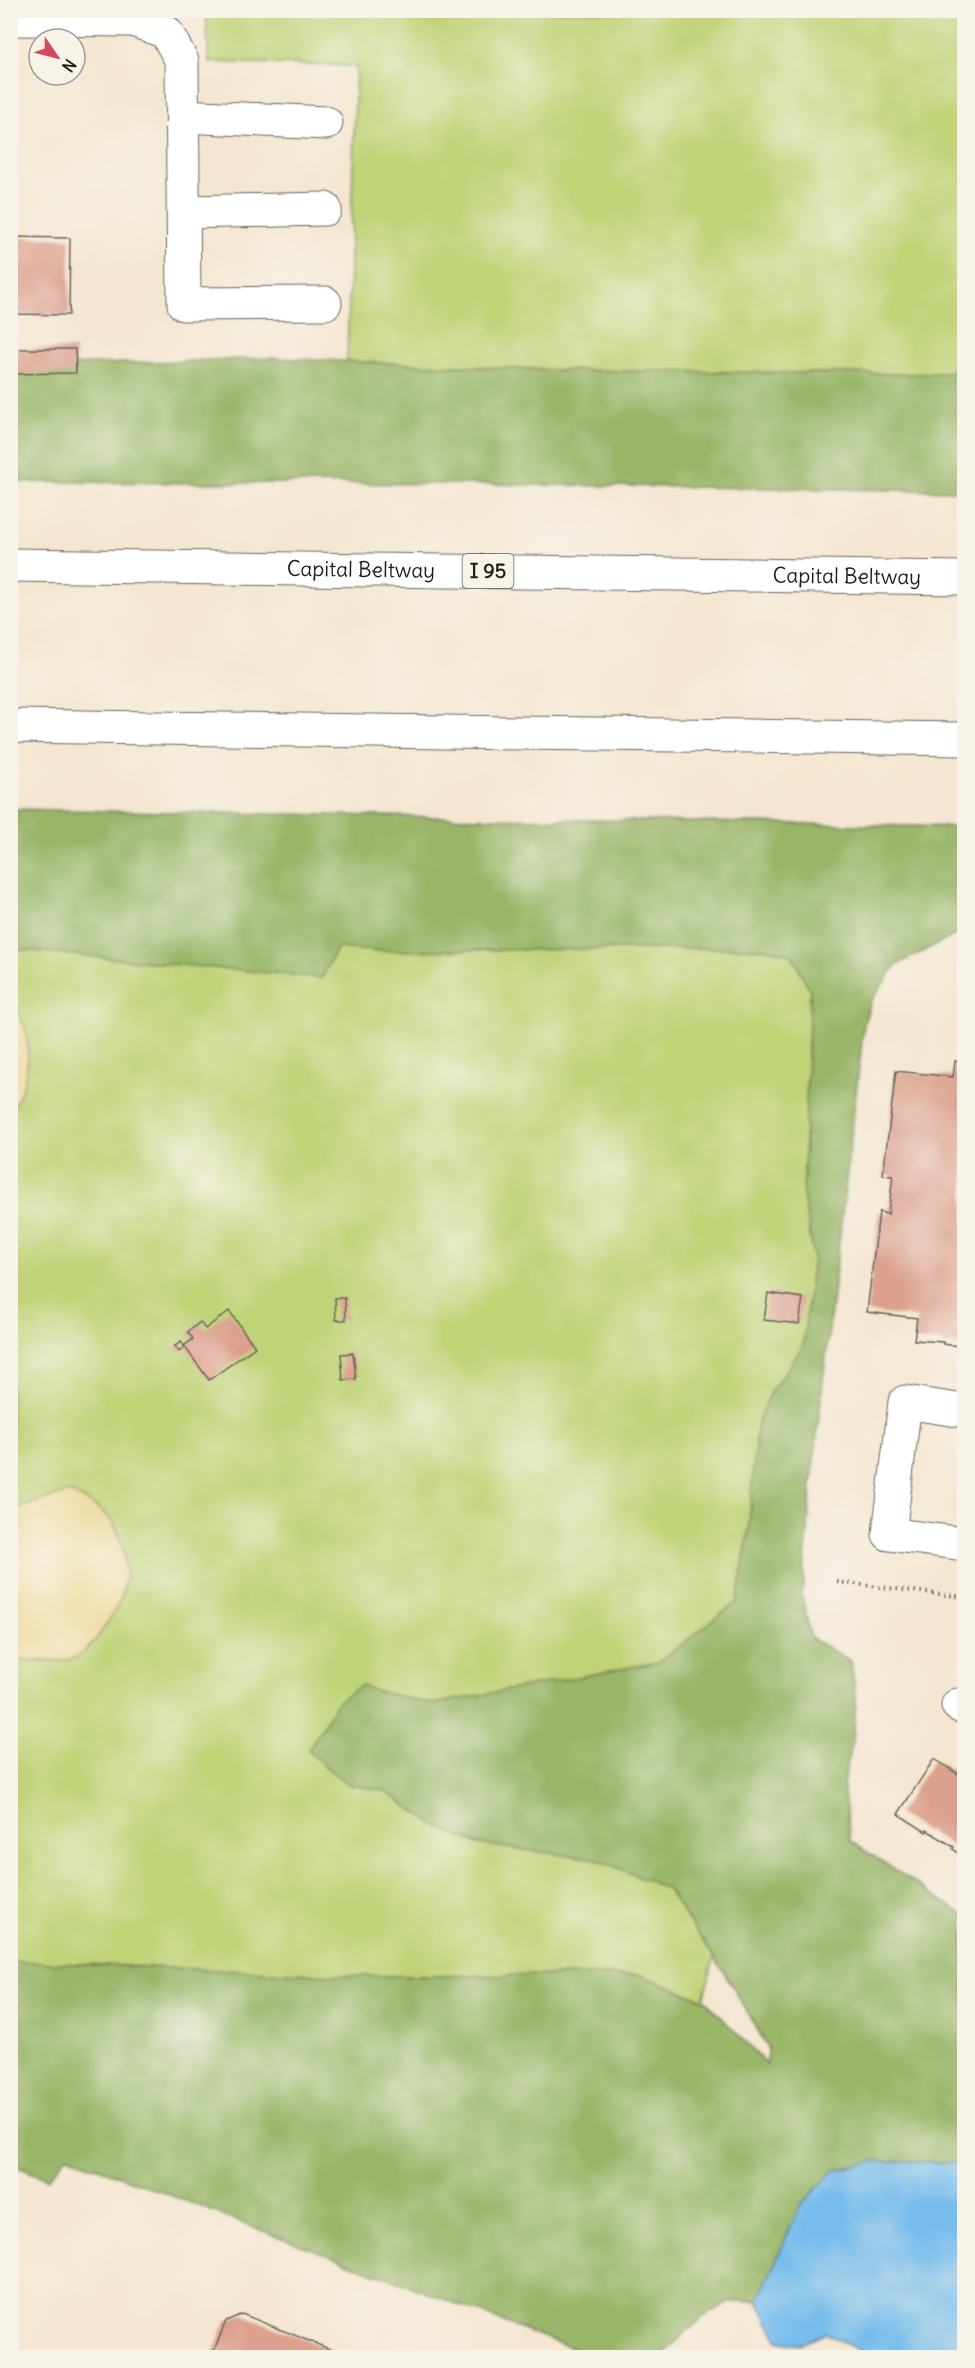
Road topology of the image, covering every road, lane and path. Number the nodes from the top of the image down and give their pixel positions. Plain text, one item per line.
1 (10, 19) edge
2 (183, 116) junction
3 (326, 123) dead end
4 (325, 209) dead end
5 (184, 212) junction
6 (325, 303) dead end
7 (10, 565) edge
8 (964, 578) edge
9 (10, 726) edge
10 (964, 739) edge
11 (964, 1411) edge
12 (964, 1544) edge
13 (837, 1582) dead end
14 (964, 1597) edge

1 - 2 main road
2 - 3 main road
2 - 5 main road
4 - 5 main road
5 - 6 main road
7 - 8 main road, Capital Beltway / I 95
9 - 10 main road
11 - 12 main road
13 - 14 path

